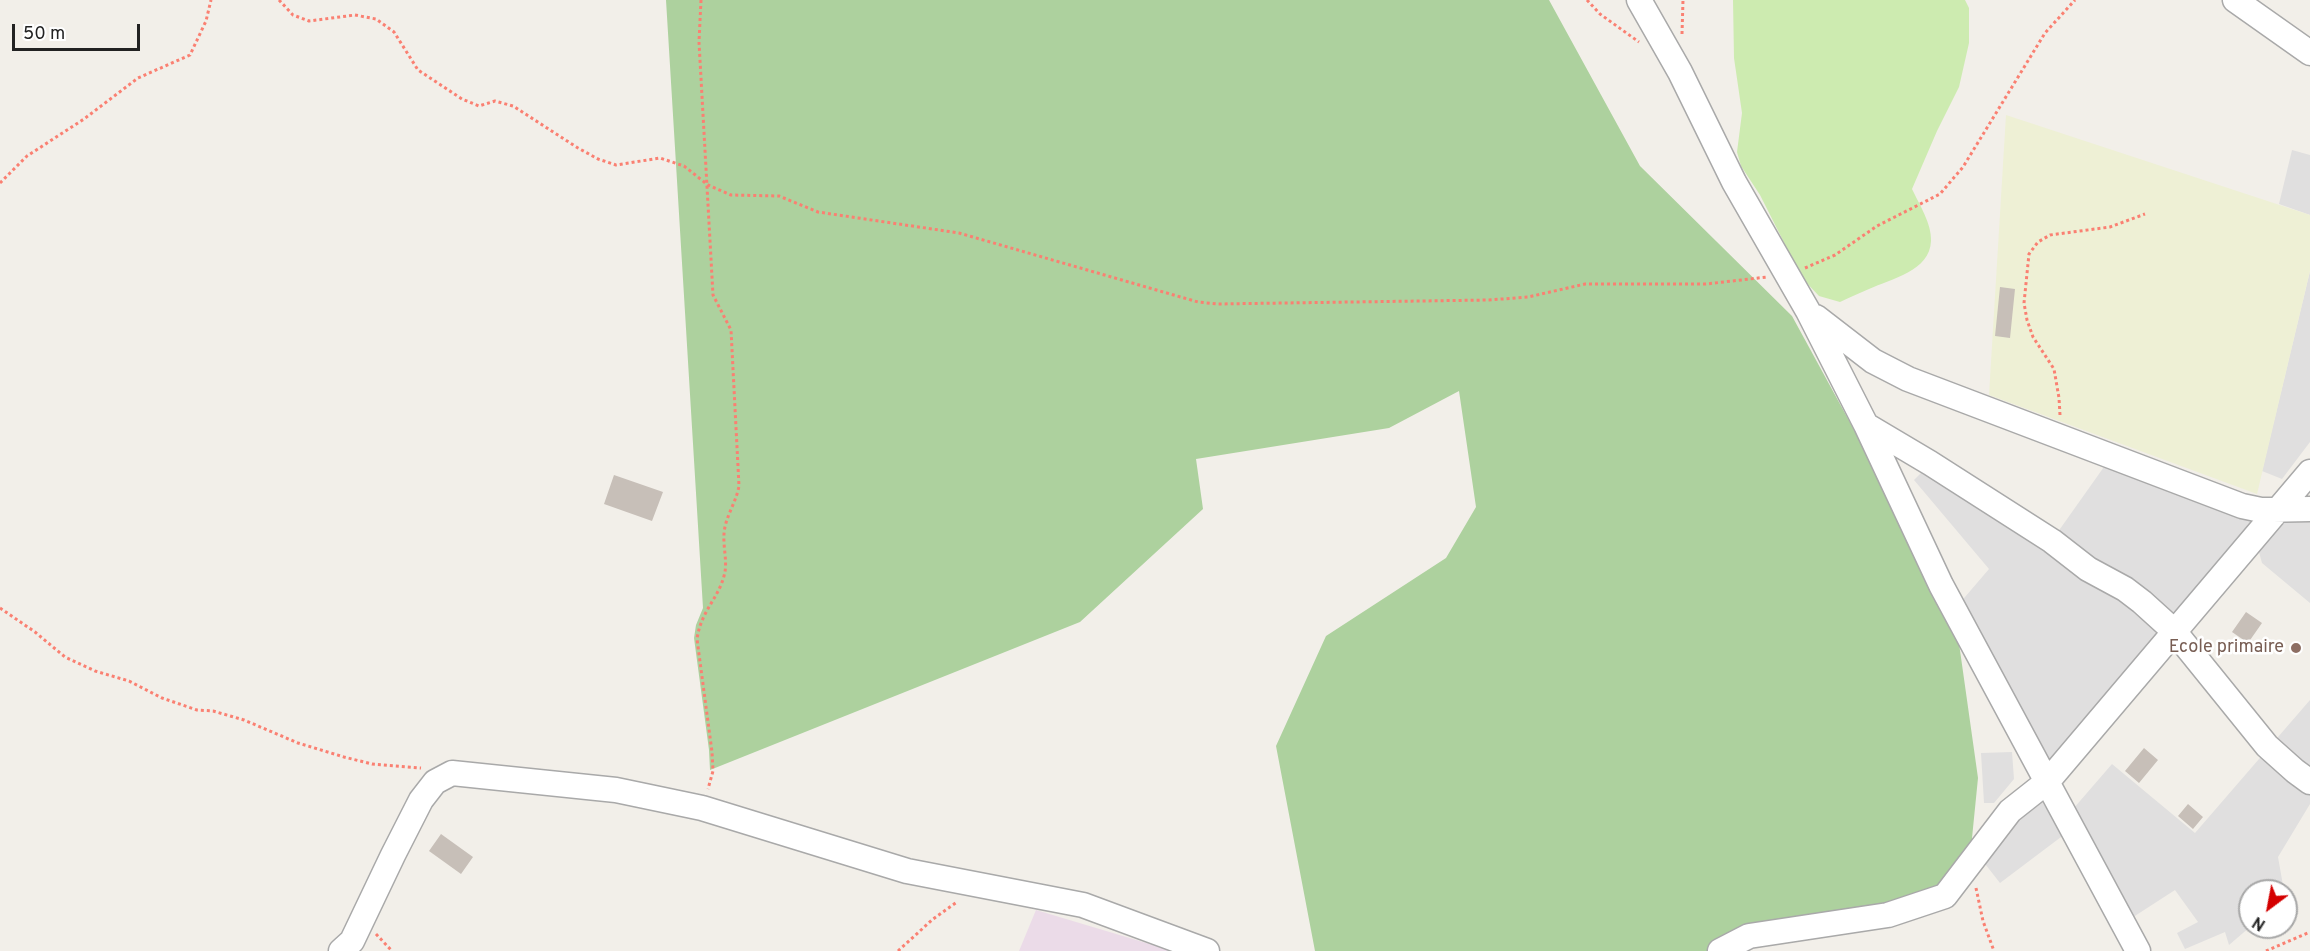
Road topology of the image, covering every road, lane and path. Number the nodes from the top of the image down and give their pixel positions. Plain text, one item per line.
1 (211, 0) edge
2 (279, 0) edge
3 (701, 0) edge
4 (1587, 0) edge
5 (1639, 0) edge
6 (2074, 0) edge
7 (2235, 0) edge
8 (1645, 46) dead end
9 (2310, 53) edge
10 (0, 183) edge
11 (708, 185) junction
12 (2145, 214) dead end
13 (1786, 275) junction
14 (1808, 311) junction
15 (1866, 425) junction
16 (2065, 438) junction
17 (2309, 475) edge
18 (2280, 508) junction
19 (2310, 509) edge
20 (0, 608) edge
21 (2174, 631) junction
22 (452, 773) junction
23 (2048, 781) junction
24 (2310, 782) edge
25 (702, 808) junction
26 (1976, 859) junction
27 (981, 885) junction
28 (2310, 932) edge
29 (341, 951) edge
30 (898, 951) edge
31 (1207, 951) edge
32 (1720, 951) edge
33 (1994, 951) edge
34 (2138, 951) edge
35 (2266, 951) edge

1 - 10 path
2 - 11 path
3 - 11 path
4 - 8 path
5 - 13 street
6 - 13 path
7 - 9 street
11 - 13 path
11 - 25 path
12 - 16 path
13 - 14 street
14 - 15 street
14 - 16 street
15 - 21 street
15 - 23 street
16 - 18 street
17 - 18 street
18 - 19 street
18 - 21 street
20 - 22 path
21 - 23 street
21 - 24 street
22 - 25 street
22 - 29 street
23 - 26 street
23 - 34 street
25 - 27 street
26 - 32 street
26 - 33 path
27 - 30 path
27 - 31 street
28 - 35 path

